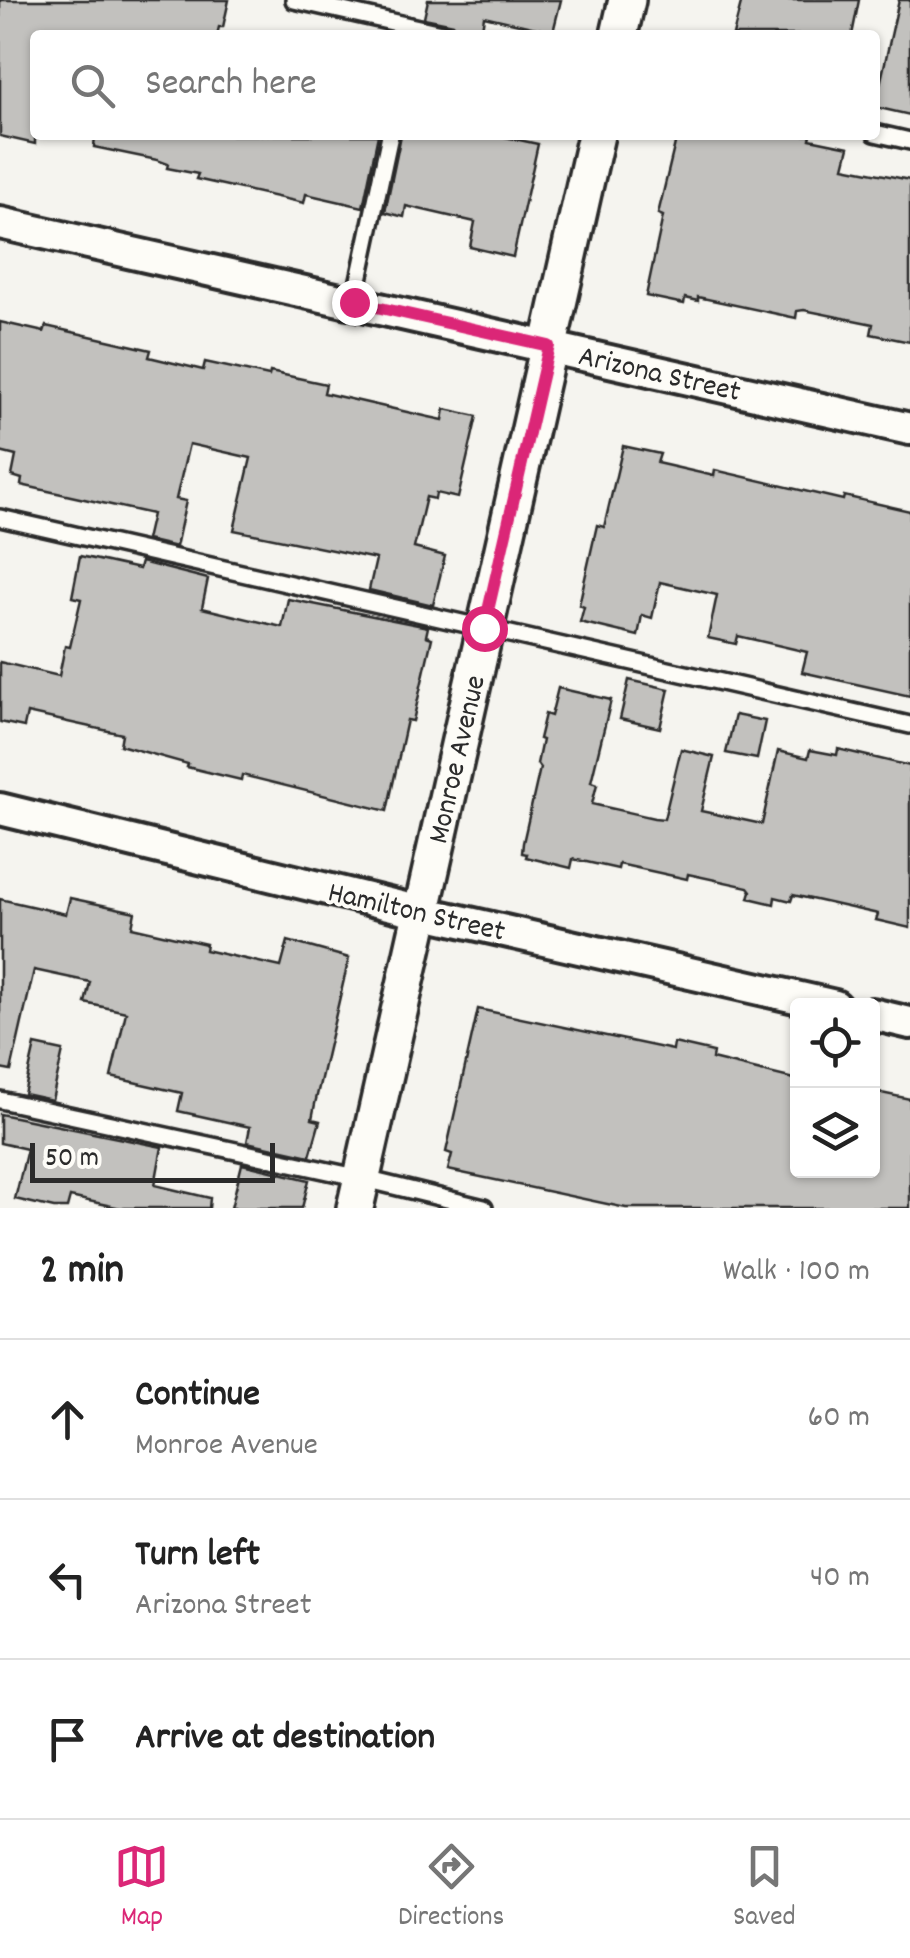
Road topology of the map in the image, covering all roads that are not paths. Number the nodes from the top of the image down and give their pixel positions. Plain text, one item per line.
1 (294, 0) edge
2 (627, 0) edge
3 (409, 30) edge
4 (620, 30) edge
5 (880, 134) edge
6 (389, 140) edge
7 (595, 140) edge
8 (910, 141) edge
9 (0, 223) edge
10 (354, 302) junction
11 (549, 346) junction
12 (910, 430) edge
13 (0, 518) edge
14 (484, 628) junction
15 (910, 725) edge
16 (0, 809) edge
17 (421, 912) junction
18 (800, 998) edge
19 (880, 1016) edge
20 (910, 1022) edge
21 (0, 1100) edge
22 (358, 1193) edge
23 (484, 1208) edge

1 - 3 lane
2 - 4 street
5 - 8 lane
6 - 10 lane
7 - 11 street, Monroe Avenue
9 - 10 street, Arizona Street
10 - 11 street, Arizona Street
11 - 12 street, Arizona Street
11 - 14 street, Monroe Avenue
13 - 14 lane
14 - 15 lane
14 - 17 street, Monroe Avenue
16 - 17 street, Hamilton Street
17 - 18 street, Hamilton Street
17 - 22 street, Monroe Avenue
19 - 20 street
21 - 22 lane
22 - 23 lane

